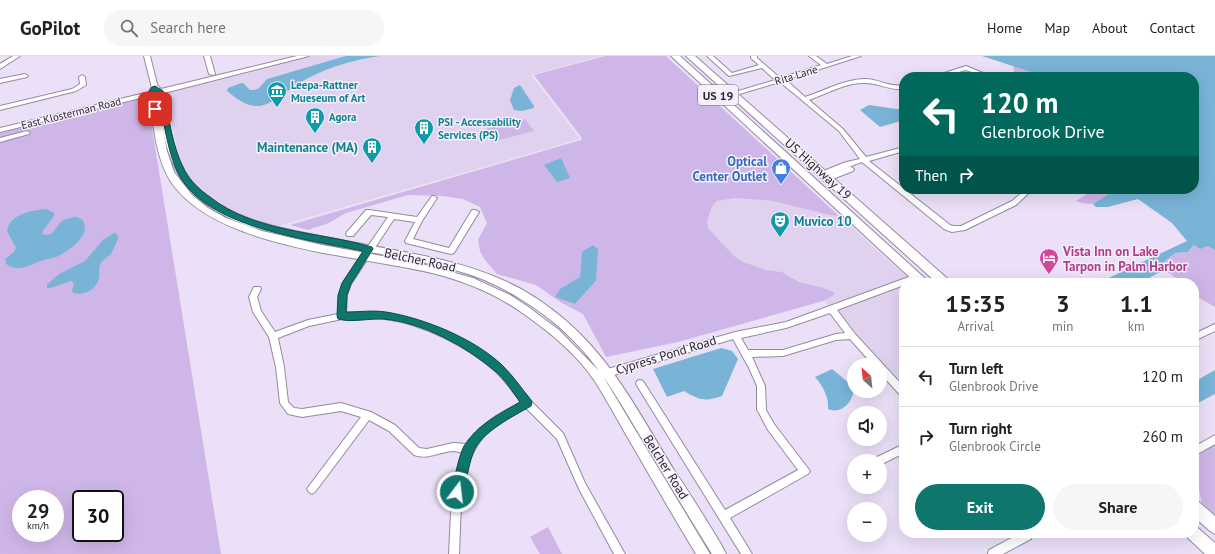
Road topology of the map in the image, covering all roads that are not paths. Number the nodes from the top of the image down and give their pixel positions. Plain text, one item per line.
1 (17, 56) edge
2 (147, 56) edge
3 (207, 56) edge
4 (289, 56) edge
5 (306, 56) edge
6 (675, 56) edge
7 (681, 56) edge
8 (690, 56) edge
9 (710, 56) edge
10 (754, 56) edge
11 (812, 56) edge
12 (858, 56) edge
13 (845, 58) edge
14 (763, 66) junction
15 (826, 66) junction
16 (0, 67) edge
17 (952, 72) edge
18 (977, 72) edge
19 (212, 74) junction
20 (25, 76) dead end
21 (82, 77) dead end
22 (781, 80) junction
23 (0, 81) edge
24 (899, 87) edge
25 (155, 91) junction
26 (734, 94) junction
27 (804, 99) junction
28 (724, 101) junction
29 (0, 108) edge
30 (0, 125) edge
31 (768, 125) junction
32 (0, 130) edge
33 (27, 133) dead end
34 (0, 140) edge
35 (899, 151) edge
36 (780, 152) junction
37 (865, 161) junction
38 (825, 176) junction
39 (815, 184) junction
40 (899, 189) edge
41 (905, 194) edge
42 (1024, 194) edge
43 (434, 198) dead end
44 (475, 212) dead end
45 (393, 215) junction
46 (852, 216) junction
47 (420, 220) junction
48 (874, 220) junction
49 (350, 234) dead end
50 (366, 253) junction
51 (919, 278) edge
52 (936, 278) edge
53 (938, 278) edge
54 (899, 287) edge
55 (257, 289) dead end
56 (832, 310) junction
57 (342, 316) junction
58 (1215, 327) edge
59 (735, 335) junction
60 (1199, 335) edge
61 (273, 336) junction
62 (852, 336) junction
63 (746, 354) junction
64 (872, 358) edge
65 (602, 375) junction
66 (887, 375) edge
67 (640, 384) dead end
68 (899, 388) edge
69 (527, 403) junction
70 (368, 415) junction
71 (1215, 439) edge
72 (468, 449) junction
73 (1199, 449) edge
74 (899, 450) edge
75 (887, 456) edge
76 (312, 489) dead end
77 (1199, 512) edge
78 (723, 516) junction
79 (1215, 526) edge
80 (1022, 538) edge
81 (1199, 538) edge
82 (1215, 553) edge
83 (454, 554) edge
84 (620, 554) edge
85 (703, 554) edge
86 (719, 554) edge
87 (747, 554) edge
88 (993, 554) edge

1 - 16 street
2 - 25 street
3 - 19 street
4 - 19 main road, East Klosterman Road
5 - 25 main road, East Klosterman Road
6 - 28 highway, US Highway 19 / US 19
7 - 26 highway
8 - 26 highway, US Highway 19 / US 19
9 - 14 street
10 - 14 street
11 - 15 street
12 - 13 street, Rita Lane
13 - 15 street, Rita Lane
14 - 22 street
15 - 22 street, Rita Lane
17 - 18 street
19 - 25 main road, East Klosterman Road
20 - 23 street
21 - 29 street
22 - 26 street, Rita Lane
22 - 27 street
24 - 27 street
25 - 30 main road, East Klosterman Road
25 - 32 main road, East Klosterman Road
25 - 50 main road, Belcher Road
26 - 31 highway, US Highway 19 / US 19
27 - 37 street
28 - 31 highway
28 - 36 highway, US Highway 19 / US 19
31 - 38 highway, US Highway 19 / US 19
33 - 34 street
35 - 37 street
36 - 38 highway
36 - 39 highway, US Highway 19 / US 19
37 - 38 street
37 - 40 street
38 - 48 highway, US Highway 19 / US 19
39 - 46 highway, US Highway 19 / US 19
39 - 48 highway
41 - 42 street
43 - 47 street
44 - 47 street
45 - 47 street
45 - 49 street
45 - 50 street
46 - 51 highway, US Highway 19 / US 19
46 - 52 highway
48 - 53 highway, US Highway 19 / US 19
50 - 57 street
50 - 65 main road, Belcher Road
54 - 56 street, Cypress Pond Road
55 - 61 street
56 - 59 street, Cypress Pond Road
56 - 62 street
57 - 61 street
57 - 69 street
58 - 60 street
59 - 63 street
59 - 65 street, Cypress Pond Road
61 - 70 street
62 - 63 street
62 - 64 street
63 - 78 street
65 - 85 main road, Belcher Road
65 - 86 main road, Belcher Road
66 - 68 street
67 - 78 street
69 - 72 street
69 - 84 street
70 - 72 street
70 - 76 street
71 - 73 street
72 - 83 street
74 - 75 street
77 - 79 highway
78 - 87 street
80 - 88 street
81 - 82 highway

